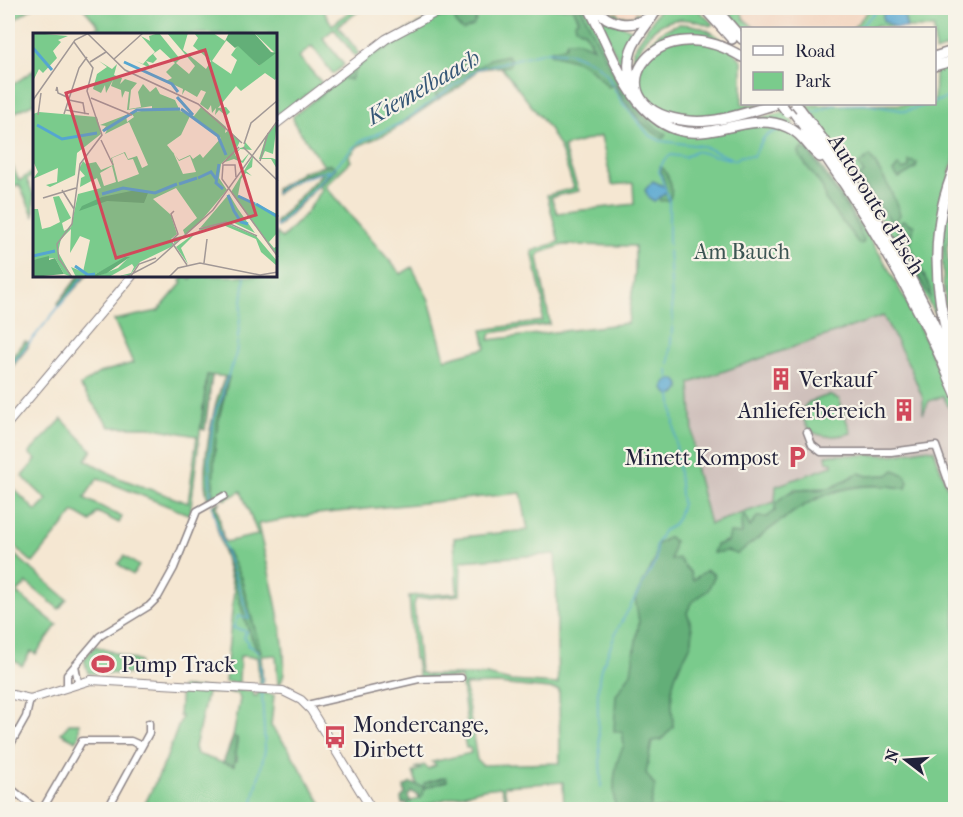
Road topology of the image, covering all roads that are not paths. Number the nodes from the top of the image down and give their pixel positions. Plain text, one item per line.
1 (444, 8) edge
2 (589, 8) edge
3 (596, 8) edge
4 (704, 8) edge
5 (714, 8) edge
6 (656, 10) edge
7 (709, 28) dead end
8 (652, 33) dead end
9 (741, 36) edge
10 (741, 50) edge
11 (956, 50) edge
12 (741, 56) edge
13 (936, 56) edge
14 (956, 60) edge
15 (936, 65) edge
16 (638, 101) junction
17 (788, 107) edge
18 (657, 119) junction
19 (278, 122) edge
20 (820, 157) junction
21 (956, 165) edge
22 (892, 263) junction
23 (130, 278) edge
24 (956, 362) edge
25 (956, 372) edge
26 (956, 394) edge
27 (8, 423) edge
28 (807, 432) dead end
29 (956, 491) edge
30 (224, 496) dead end
31 (75, 664) junction
32 (461, 678) dead end
33 (78, 682) junction
34 (67, 686) junction
35 (8, 694) edge
36 (30, 699) junction
37 (307, 705) junction
38 (149, 723) dead end
39 (142, 746) junction
40 (8, 749) edge
41 (8, 786) edge
42 (33, 808) edge
43 (42, 810) edge
44 (107, 810) edge
45 (372, 810) edge

1 - 19 main road
2 - 16 highway
3 - 6 highway
4 - 10 highway
5 - 9 highway
6 - 16 highway
7 - 12 highway
8 - 17 highway
11 - 13 highway
14 - 15 highway
16 - 18 highway
17 - 18 highway
17 - 20 highway
17 - 22 highway, Autoroute d'Esch
17 - 25 highway, Autoroute d'Esch
18 - 20 highway
20 - 22 highway
21 - 24 highway
22 - 26 highway, Autoroute d'Esch
23 - 27 main road
28 - 29 street
30 - 31 street
31 - 33 street
31 - 34 street
32 - 37 street
33 - 34 main road
33 - 37 main road
34 - 36 main road
35 - 36 main road
36 - 40 street
37 - 45 main road
38 - 39 street
39 - 43 street
39 - 44 street
41 - 42 street

